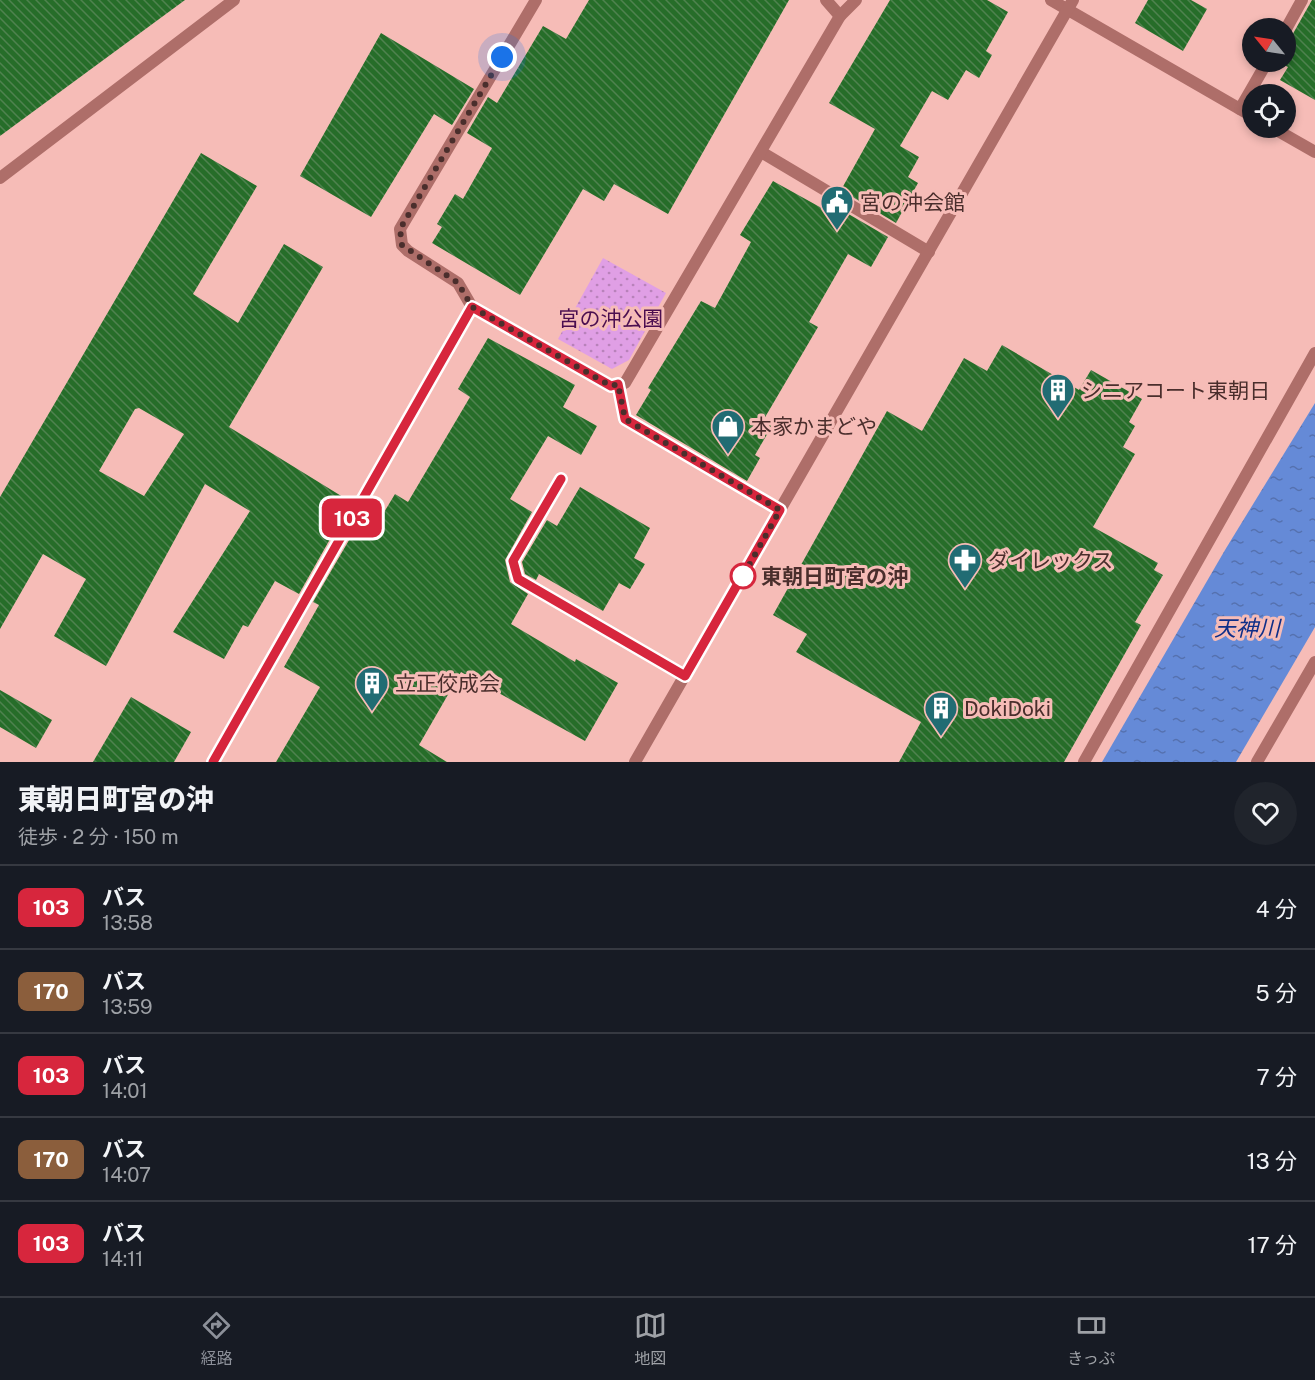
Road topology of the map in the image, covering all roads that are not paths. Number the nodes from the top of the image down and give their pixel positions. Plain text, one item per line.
1 (234, 0) edge
2 (536, 0) edge
3 (826, 0) edge
4 (856, 0) edge
5 (1051, 0) edge
6 (1302, 0) edge
7 (1070, 5) edge
8 (840, 16) junction
9 (1292, 18) edge
10 (1261, 72) edge
11 (1240, 109) joint
12 (1290, 138) edge
13 (761, 152) junction
14 (1315, 152) edge
15 (0, 178) edge
16 (929, 252) junction
17 (472, 307) junction
18 (1315, 353) edge
19 (618, 384) junction
20 (561, 479) dead end
21 (780, 510) junction
22 (1315, 662) edge
23 (685, 676) junction
24 (213, 762) edge
25 (635, 762) edge
26 (1084, 762) edge
27 (1257, 762) edge

1 - 15 street
2 - 17 street
3 - 8 street
4 - 8 street
5 - 7 street
6 - 9 street
7 - 11 street
7 - 16 street
8 - 13 street
10 - 11 street
12 - 14 street
13 - 16 street
13 - 19 street
16 - 21 street
17 - 19 street
17 - 24 street
18 - 26 street
19 - 21 street
20 - 23 street
21 - 23 street
22 - 27 street
23 - 25 street

